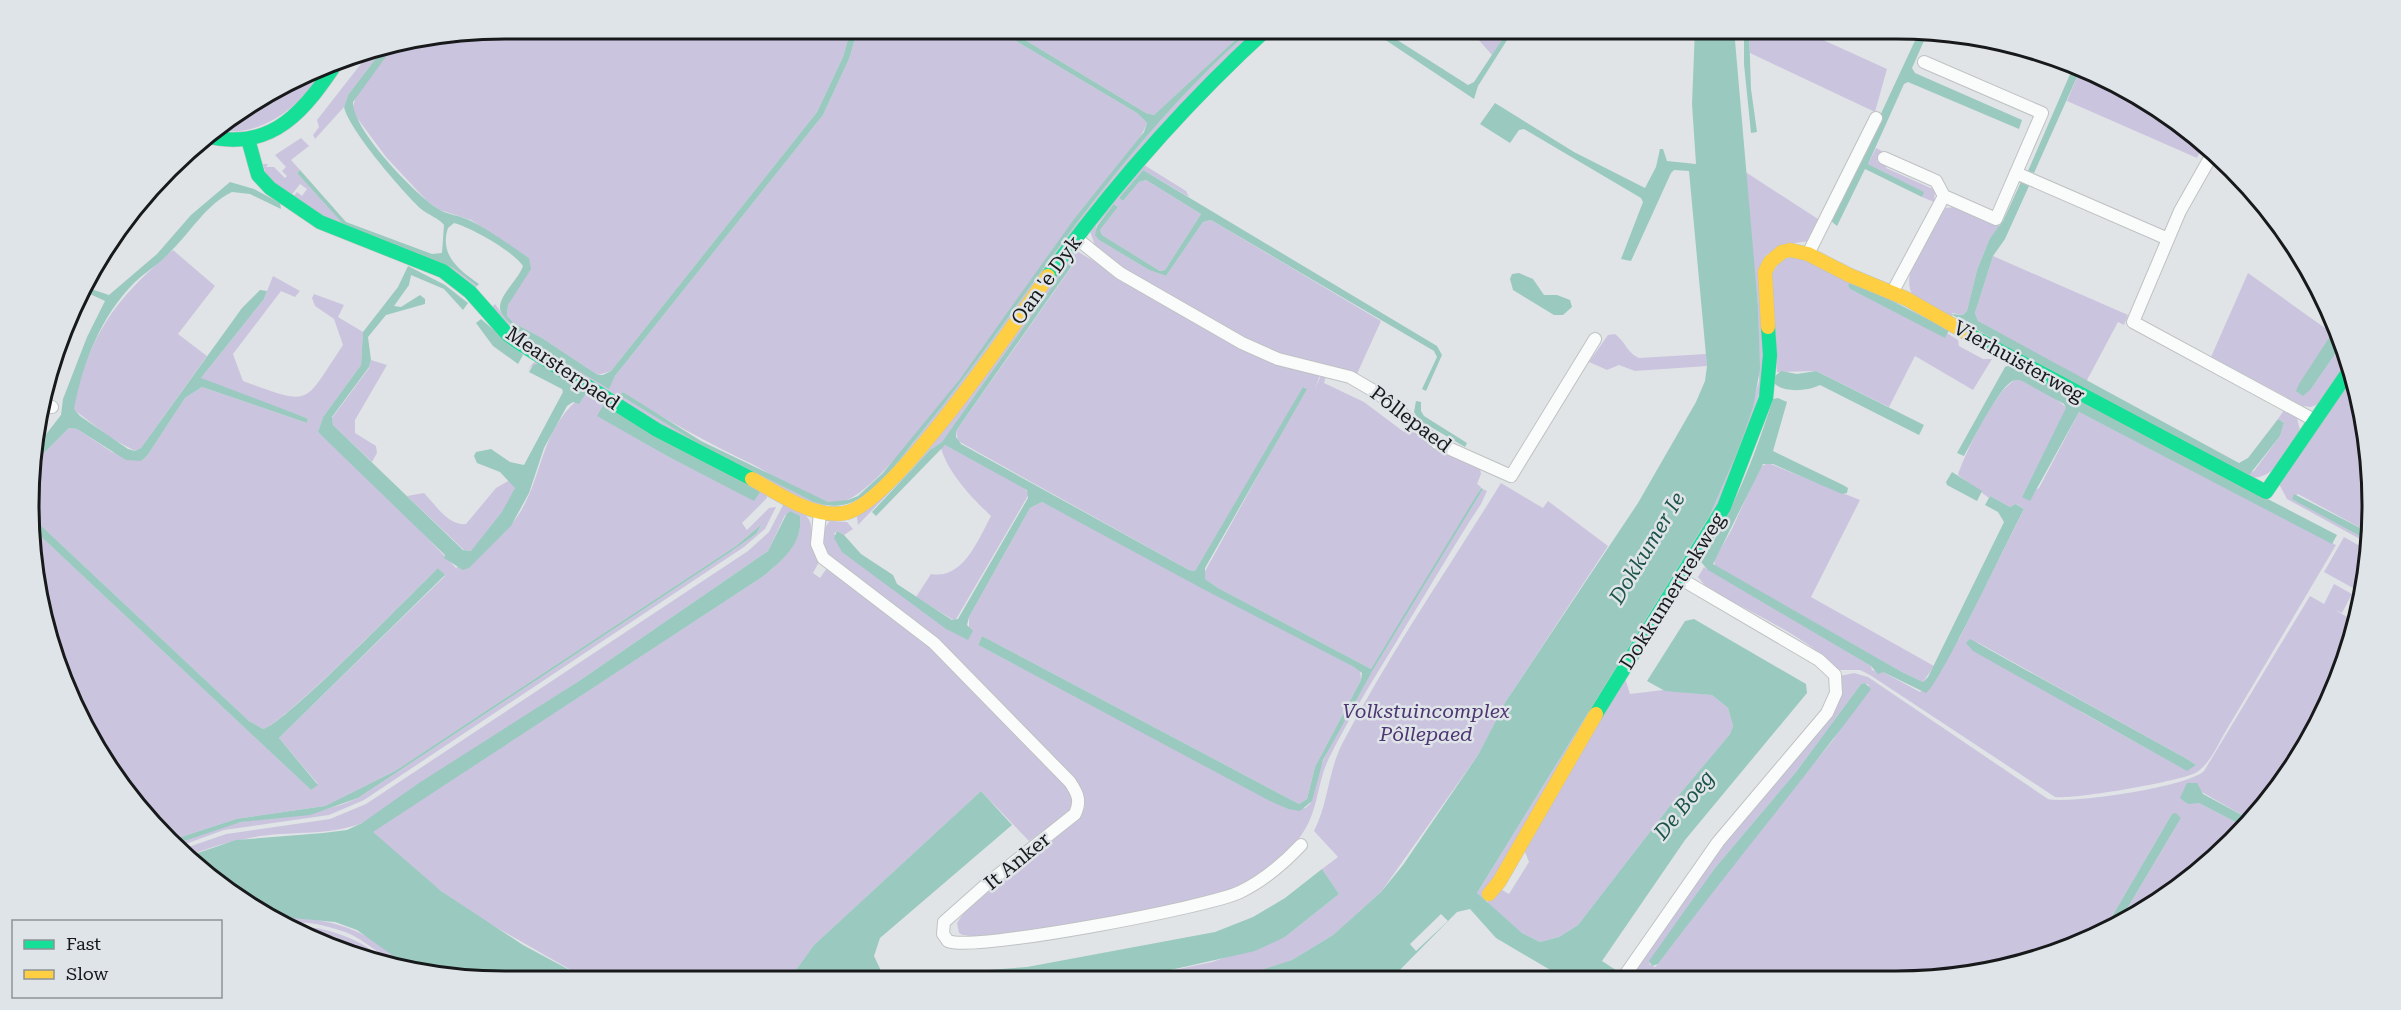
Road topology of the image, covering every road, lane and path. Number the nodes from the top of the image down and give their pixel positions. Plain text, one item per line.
1 (1255, 39) edge
2 (1924, 62) dead end
3 (330, 73) edge
4 (1876, 118) dead end
5 (217, 138) edge
6 (248, 140) junction
7 (1884, 158) dead end
8 (2209, 160) edge
9 (2016, 173) junction
10 (1944, 196) junction
11 (1076, 238) junction
12 (2168, 239) junction
13 (1808, 254) junction
14 (1770, 262) joint
15 (1892, 293) junction
16 (1595, 339) dead end
17 (2344, 378) edge
18 (2316, 421) junction
19 (820, 512) junction
20 (1681, 579) junction
21 (1301, 845) dead end
22 (1489, 894) dead end
23 (1629, 971) edge

1 - 11 street, Oan 'e Dyk
2 - 9 street
3 - 6 street
4 - 13 street
5 - 6 street
6 - 19 street, Mearsterpaed
7 - 10 street
8 - 12 street
9 - 10 street
9 - 12 street
10 - 15 street
11 - 16 street, Pôllepaed
11 - 19 street, Oan 'e Dyk
12 - 18 street
13 - 14 street, Vierhuisterweg
13 - 15 street, Vierhuisterweg
14 - 20 street, Dokkumertrekweg
15 - 18 street, Vierhuisterweg
17 - 18 street
19 - 21 street, It Anker
20 - 22 street, Dokkumertrekweg
20 - 23 street

